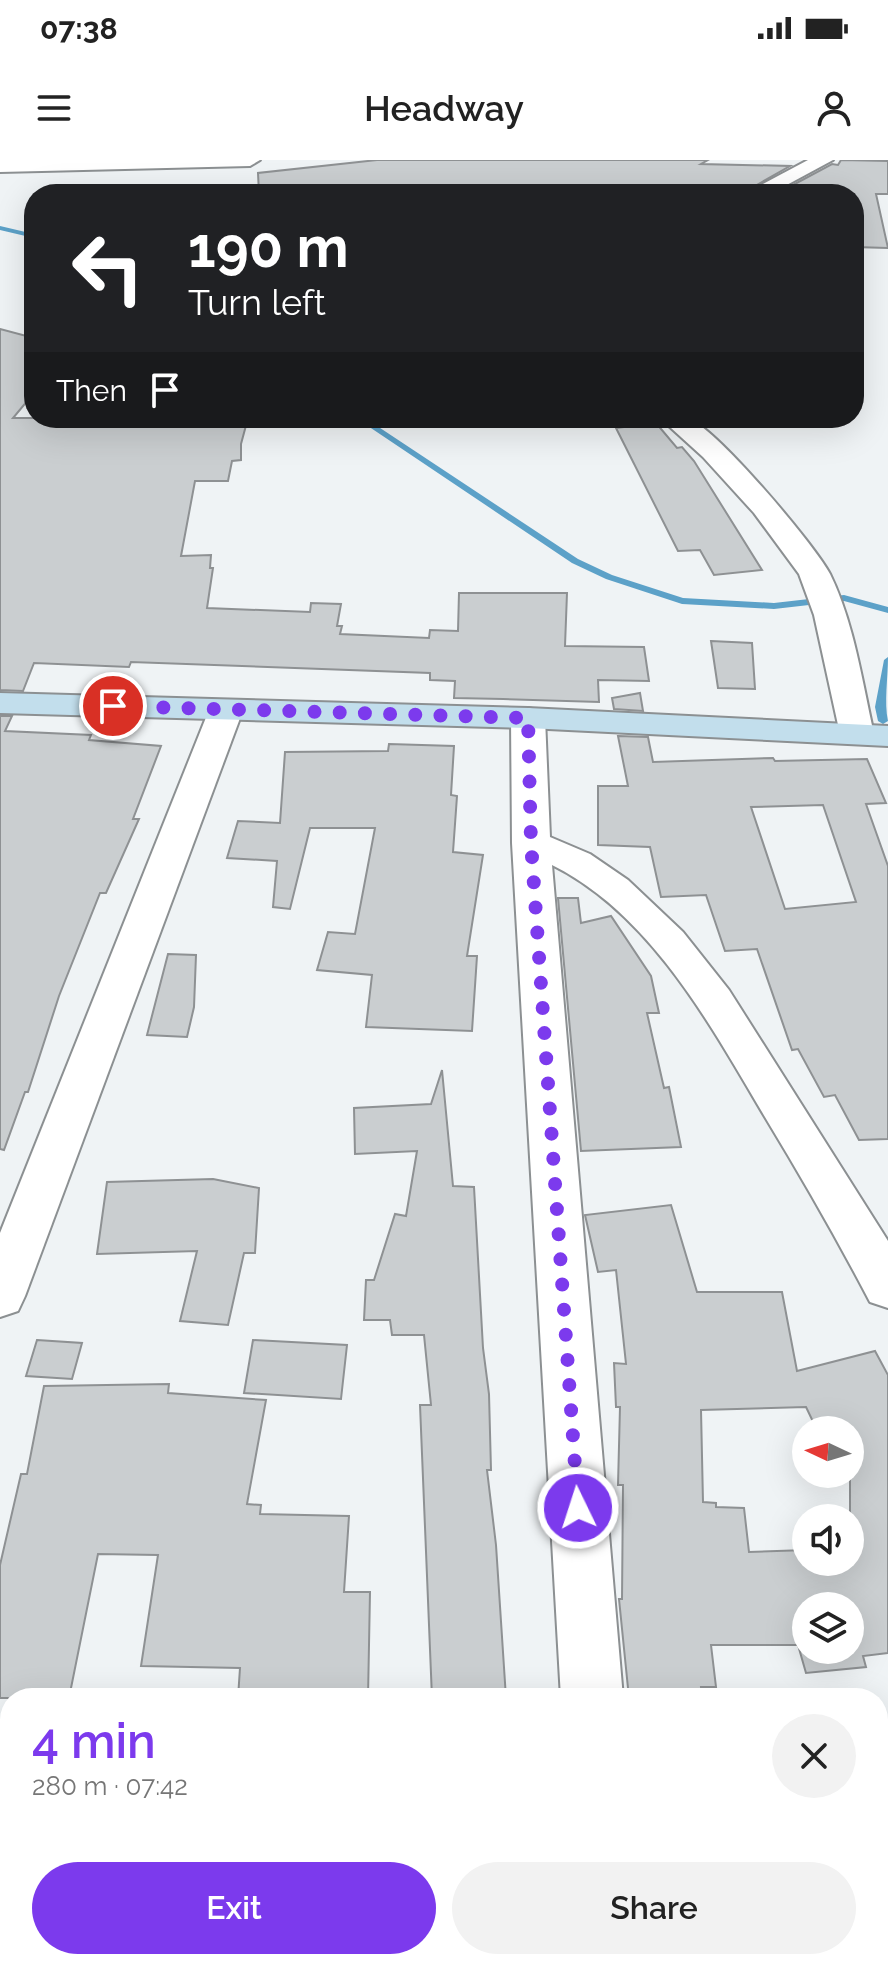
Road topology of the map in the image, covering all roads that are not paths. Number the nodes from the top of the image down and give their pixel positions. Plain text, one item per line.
1 (250, 160) edge
2 (823, 160) edge
3 (765, 163) dead end
4 (0, 166) edge
5 (802, 171) junction
6 (775, 184) edge
7 (685, 428) edge
8 (0, 703) edge
9 (226, 710) junction
10 (528, 718) junction
11 (872, 735) edge
12 (531, 843) junction
13 (888, 1287) edge
14 (0, 1296) edge
15 (591, 1688) edge

1 - 4 street
2 - 5 street
3 - 5 street
5 - 6 street
7 - 11 street
8 - 9 main road
9 - 10 main road
9 - 14 street
10 - 11 main road
10 - 12 street
12 - 13 street
12 - 15 street

